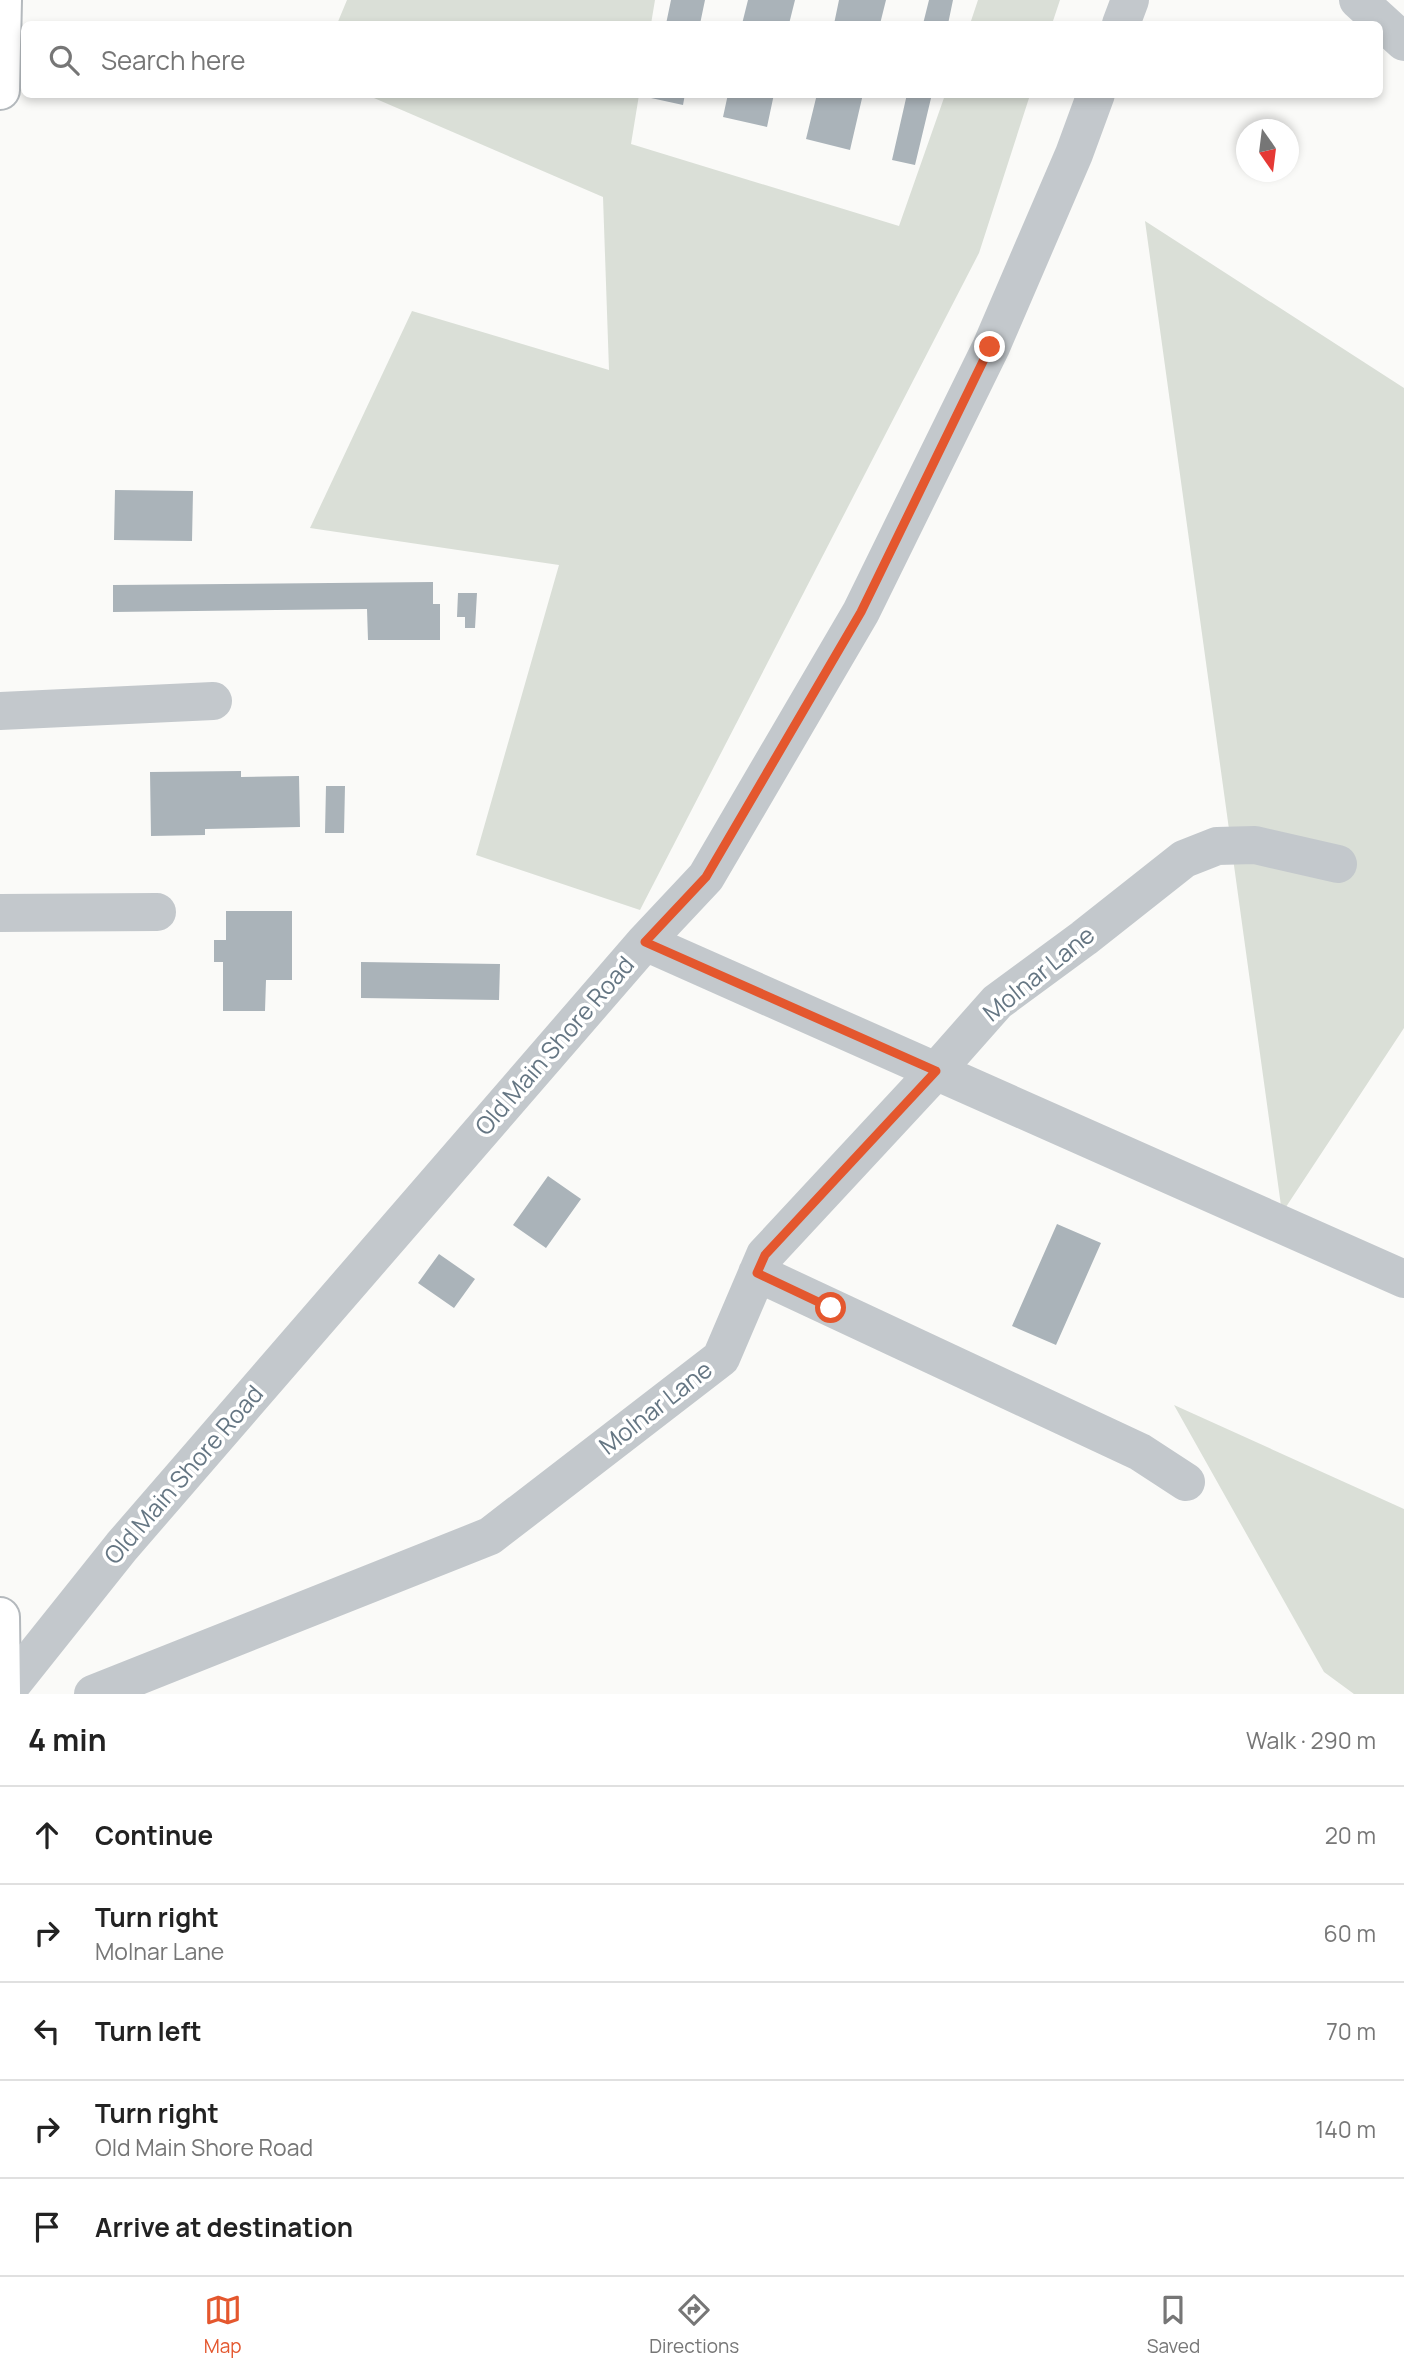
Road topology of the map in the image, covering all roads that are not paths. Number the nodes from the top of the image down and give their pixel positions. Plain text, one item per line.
1 (2, 0) edge
2 (1130, 0) edge
3 (1358, 0) edge
4 (1122, 21) edge
5 (1381, 21) edge
6 (1383, 23) edge
7 (1404, 42) edge
8 (0, 90) edge
9 (1095, 98) edge
10 (213, 701) dead end
11 (0, 711) edge
12 (1338, 864) dead end
13 (157, 912) dead end
14 (0, 914) edge
15 (645, 942) junction
16 (936, 1071) junction
17 (757, 1273) junction
18 (1404, 1279) edge
19 (1186, 1482) dead end
20 (0, 1617) edge
21 (3, 1694) edge
22 (93, 1694) edge

1 - 8 highway
2 - 4 street
3 - 5 street
6 - 7 street
9 - 15 street, Old Main Shore Road
10 - 11 street
12 - 16 street, Molnar Lane
13 - 14 street
15 - 16 street
15 - 21 street, Old Main Shore Road
16 - 17 street, Molnar Lane
16 - 18 street
17 - 19 street
17 - 22 street, Molnar Lane
20 - 21 highway

